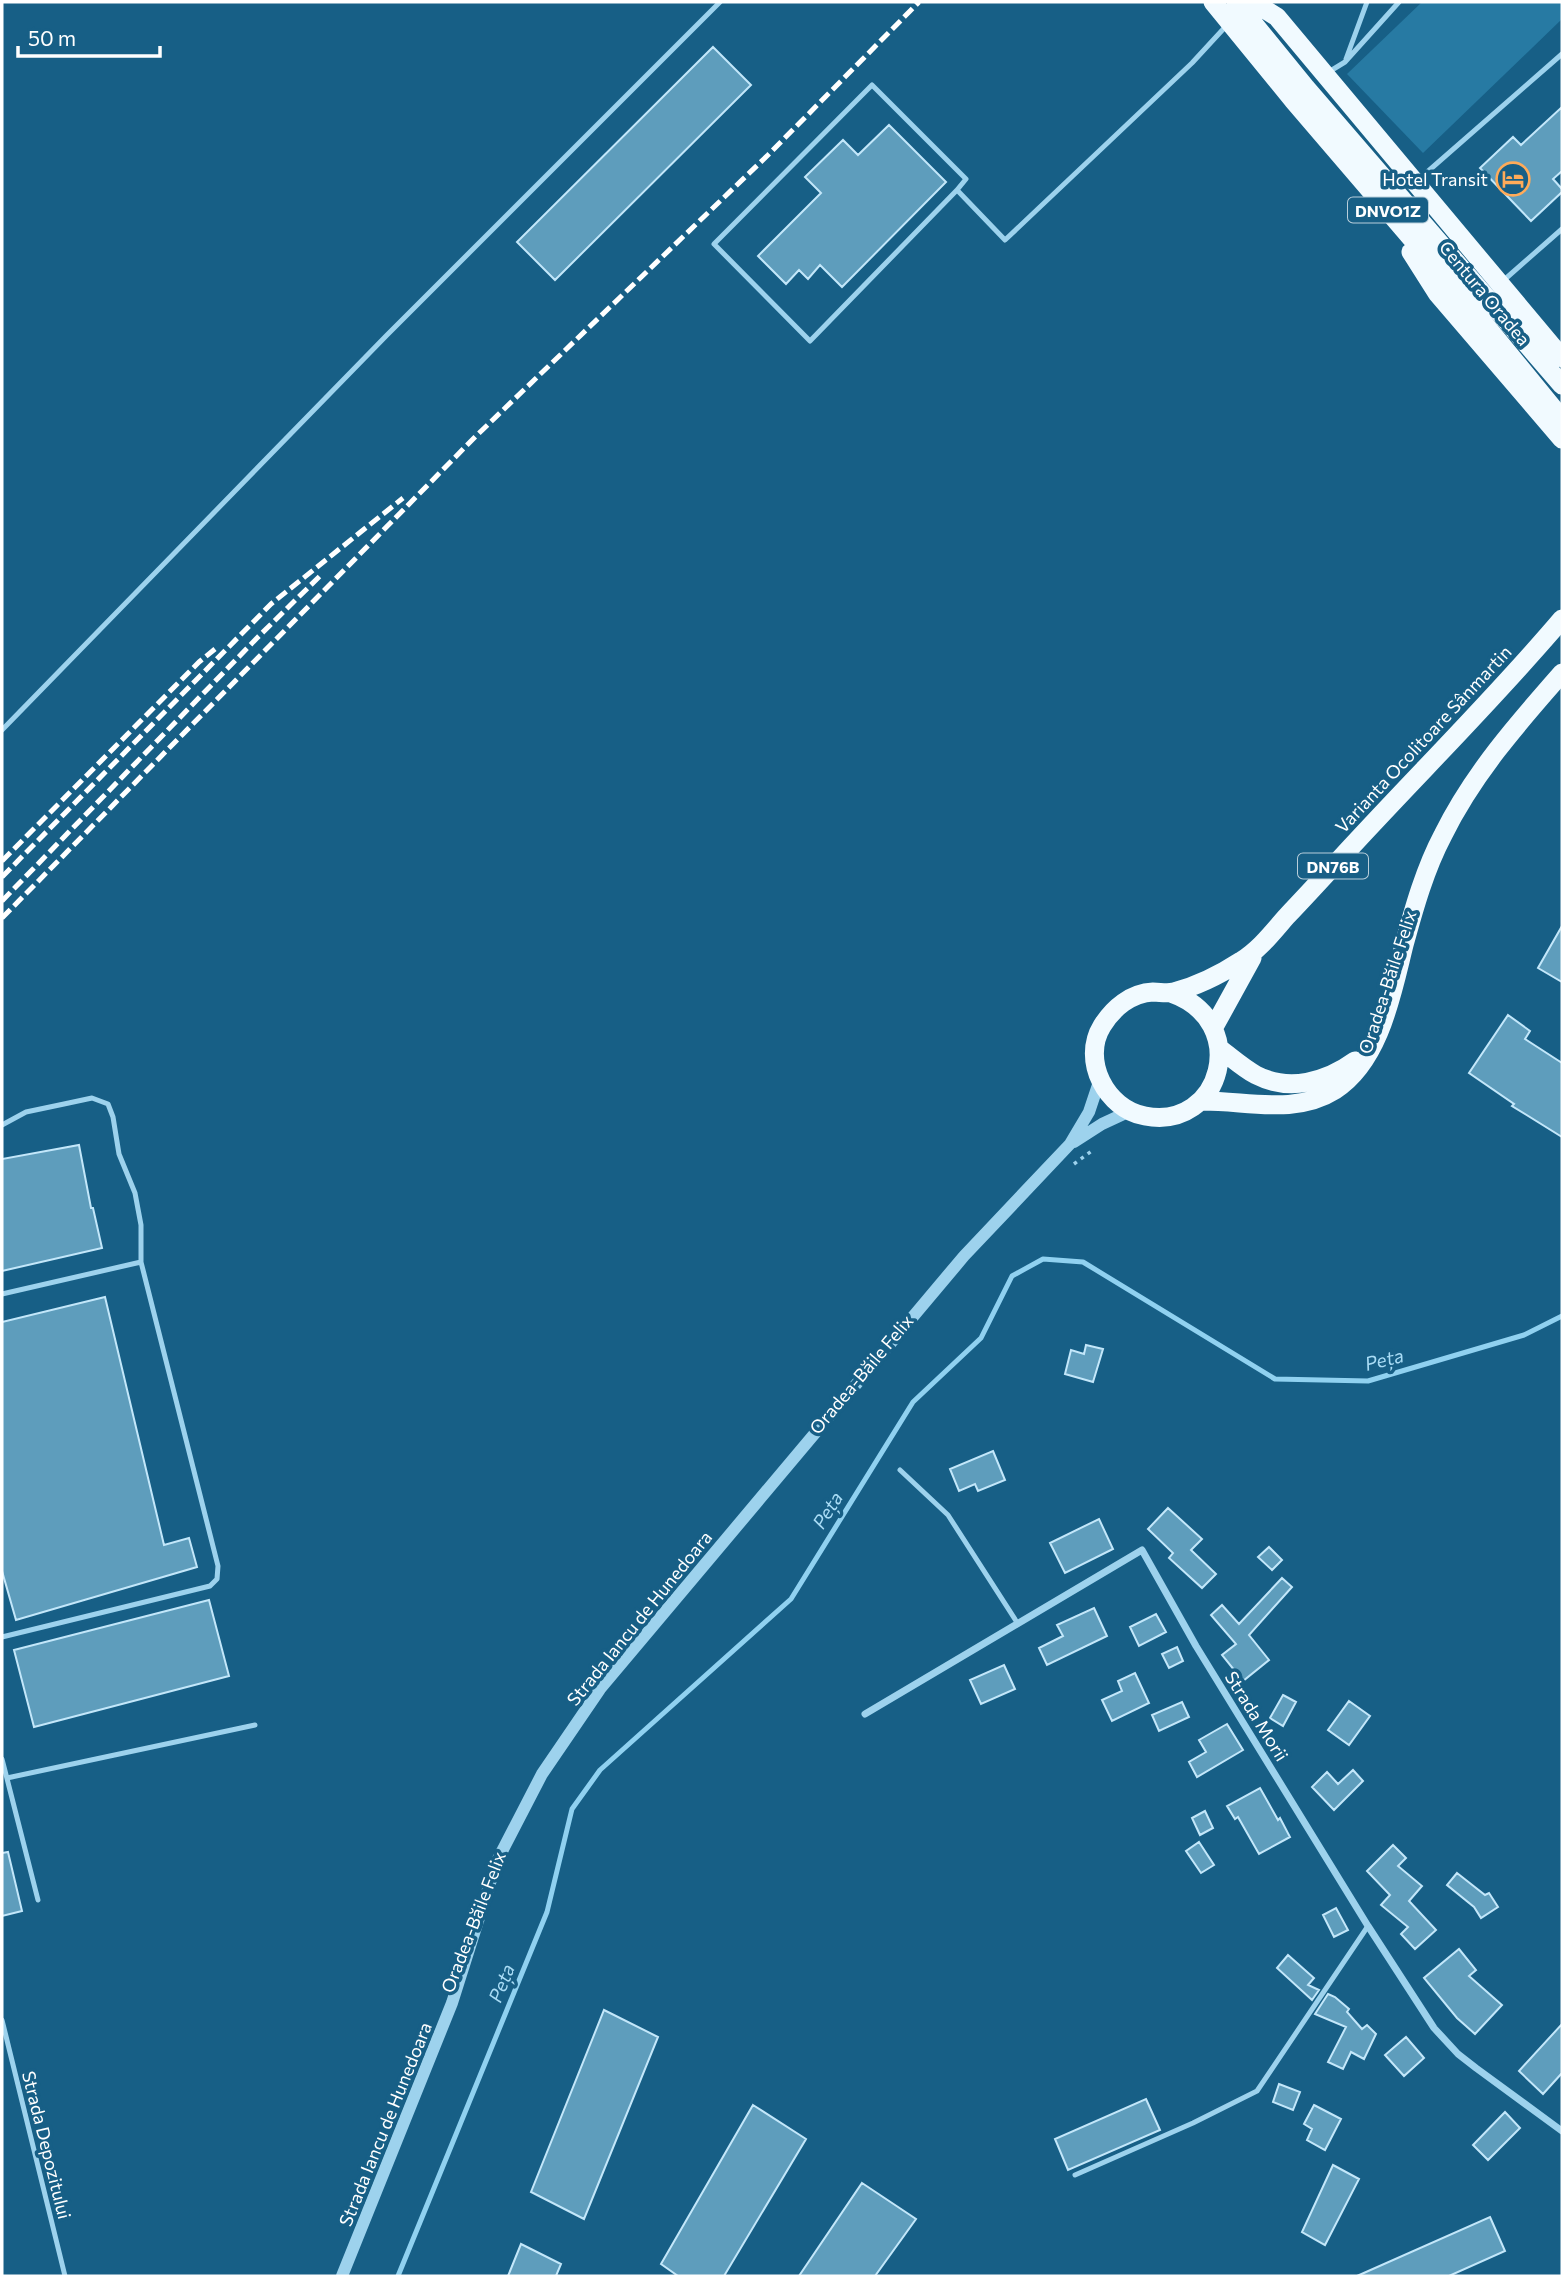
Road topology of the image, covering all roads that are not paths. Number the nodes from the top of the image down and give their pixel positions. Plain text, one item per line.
1 (720, 2) edge
2 (1213, 2) edge
3 (1236, 2) edge
4 (1253, 2) edge
5 (1367, 2) edge
6 (1399, 2) edge
7 (1229, 22) junction
8 (1562, 54) edge
9 (1345, 62) junction
10 (1325, 74) junction
11 (1415, 182) junction
12 (957, 190) junction
13 (1386, 209) junction
14 (1562, 229) edge
15 (1500, 284) junction
16 (1562, 358) edge
17 (1562, 385) edge
18 (1562, 419) edge
19 (1562, 439) edge
20 (1562, 618) edge
21 (1562, 673) edge
22 (1562, 686) edge
23 (1524, 716) junction
24 (2, 730) edge
25 (1256, 950) junction
26 (1171, 993) junction
27 (1213, 1027) junction
28 (1220, 1049) junction
29 (1367, 1053) junction
30 (1100, 1079) junction
31 (1200, 1101) junction
32 (1130, 1111) junction
33 (2, 1125) edge
34 (1070, 1144) junction
35 (141, 1262) junction
36 (2, 1294) edge
37 (900, 1470) dead end
38 (1018, 1625) junction
39 (2, 1637) edge
40 (865, 1714) dead end
41 (256, 1725) dead end
42 (2, 1759) edge
43 (7, 1778) junction
44 (38, 1900) dead end
45 (1368, 1926) junction
46 (2, 2020) edge
47 (1562, 2131) edge
48 (1075, 2175) dead end
49 (65, 2276) edge
50 (342, 2276) edge

1 - 24 lane
2 - 7 highway, Centura Oradea / DNVO1Z
3 - 17 highway, Centura Oradea / DNVO1Z
4 - 10 highway
5 - 9 lane
6 - 9 lane
7 - 12 lane
7 - 13 highway, Centura Oradea / DNVO1Z
8 - 11 lane
9 - 10 lane
10 - 11 highway
11 - 15 highway
12 - 12 lane
13 - 18 highway, Centura Oradea / DNVO1Z
13 - 19 highway
14 - 15 lane
15 - 16 highway
20 - 25 highway, Varianta Ocolitoare Sânmartin / DN76B
21 - 23 highway
22 - 23 highway
23 - 29 highway
25 - 26 highway, Varianta Ocolitoare Sânmartin / DN76B
25 - 27 highway, Varianta Ocolitoare Sânmartin / DN76B
26 - 27 highway
26 - 30 highway
27 - 28 highway
28 - 29 highway
28 - 31 highway
29 - 31 highway
30 - 32 highway
30 - 34 street, Strada Iancu de Hunedoara
31 - 32 highway
32 - 34 street, Strada Iancu de Hunedoara
33 - 35 lane
34 - 50 street, Strada Iancu de Hunedoara
35 - 36 lane
35 - 39 lane
37 - 38 lane
38 - 40 street, Strada Morii
38 - 45 street, Strada Morii
41 - 43 lane
42 - 43 lane
43 - 44 lane
45 - 47 street, Strada Morii
45 - 48 lane
46 - 49 lane, Strada Depozitului

